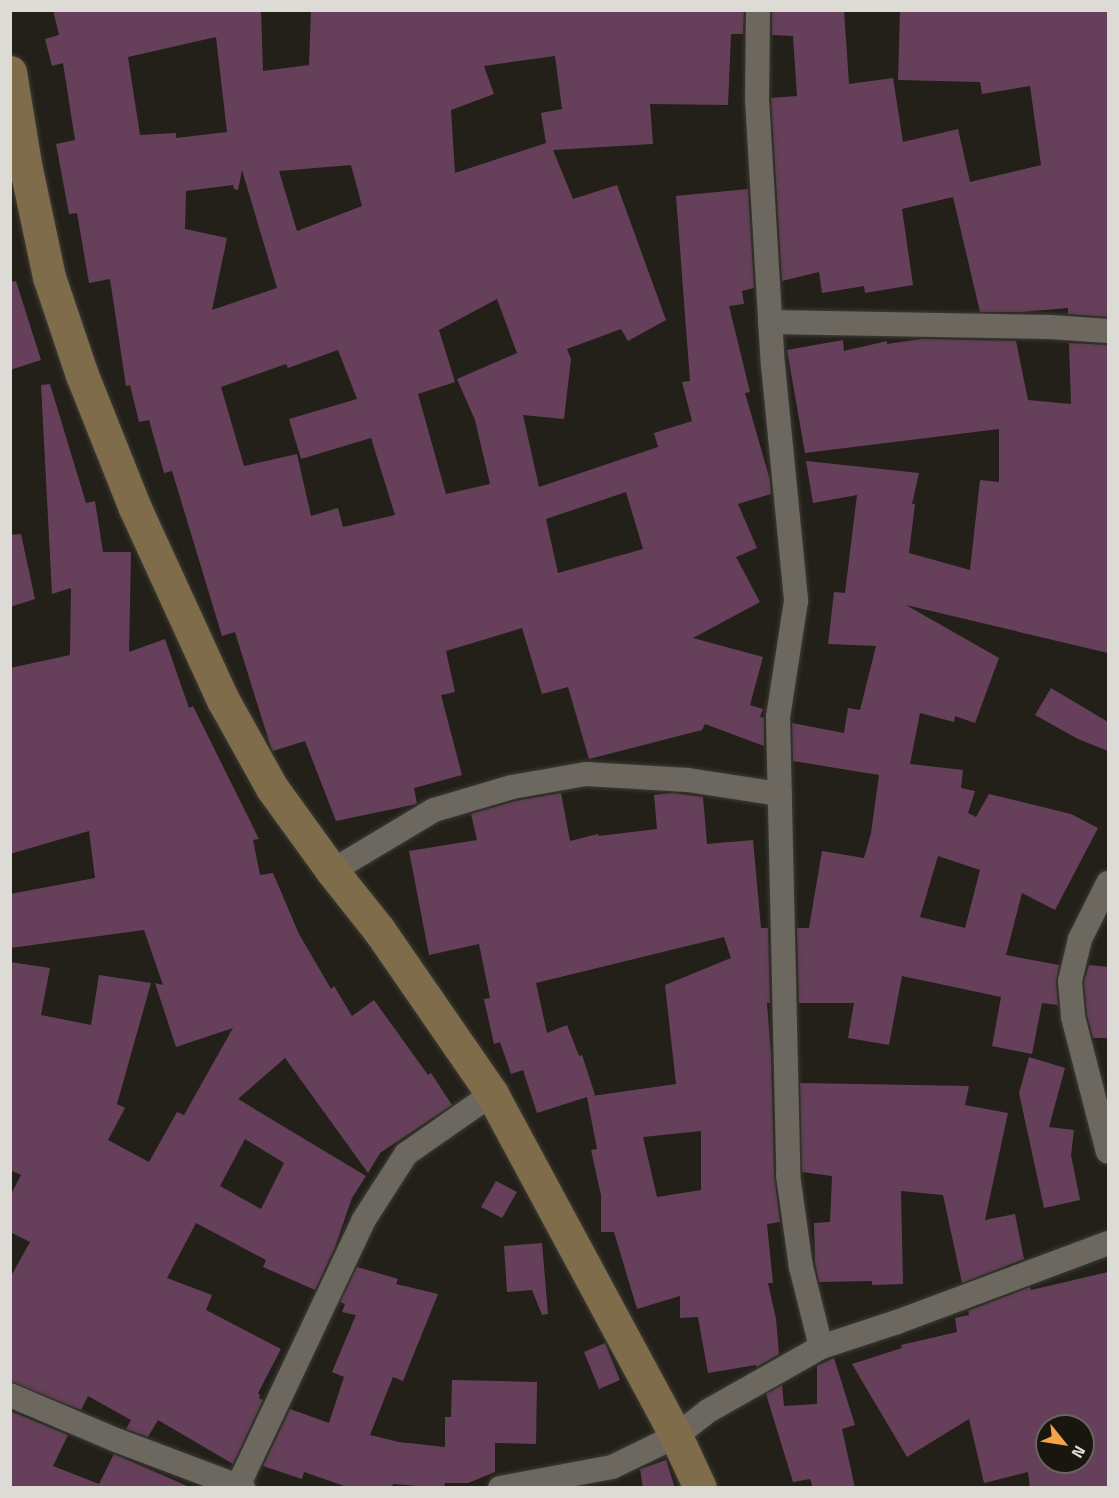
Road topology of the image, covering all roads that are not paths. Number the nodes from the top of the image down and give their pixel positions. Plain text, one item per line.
1 (758, 10) edge
2 (10, 72) edge
3 (771, 322) junction
4 (1108, 331) edge
5 (780, 794) junction
6 (332, 872) junction
7 (1108, 883) edge
8 (492, 1094) junction
9 (1108, 1152) edge
10 (1108, 1243) edge
11 (821, 1347) junction
12 (10, 1395) edge
13 (676, 1436) junction
14 (241, 1487) edge
15 (500, 1488) edge
16 (700, 1488) edge

1 - 3 street
2 - 6 main road
3 - 4 street
3 - 5 street
5 - 6 street
5 - 11 street
6 - 8 main road
7 - 9 street
8 - 13 main road
8 - 14 street
10 - 11 street
11 - 13 street
12 - 14 street
13 - 15 street
13 - 16 main road

